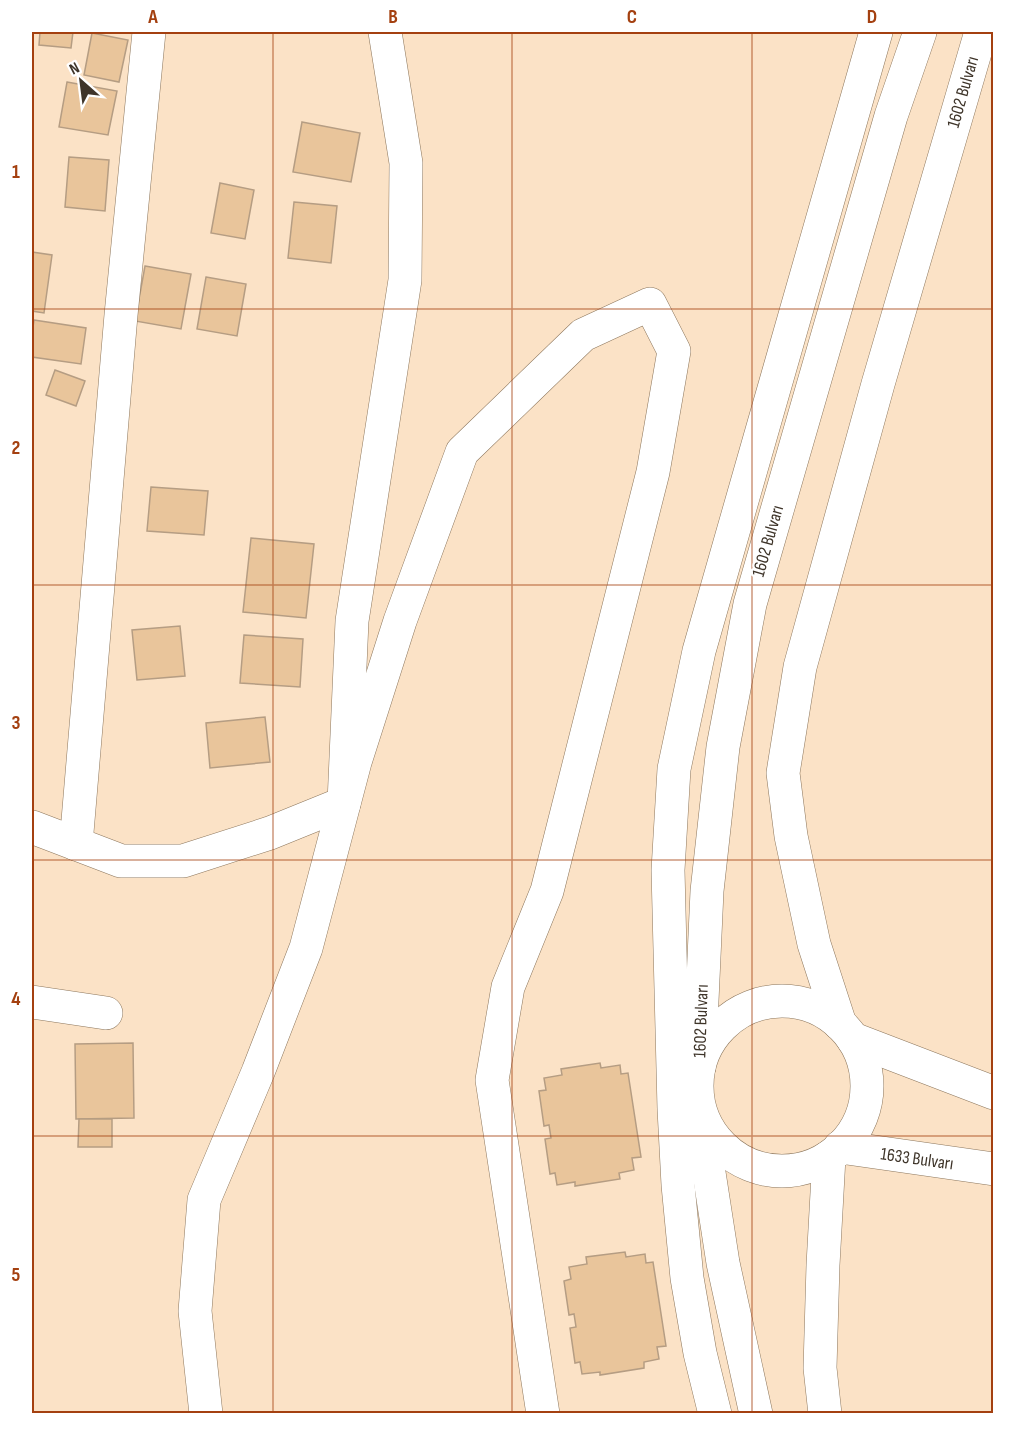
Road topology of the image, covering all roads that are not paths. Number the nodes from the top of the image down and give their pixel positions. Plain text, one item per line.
1 (149, 32) edge
2 (385, 32) edge
3 (876, 32) edge
4 (920, 32) edge
5 (981, 32) edge
6 (344, 803) junction
7 (32, 826) edge
8 (76, 844) junction
9 (32, 1002) edge
10 (106, 1013) dead end
11 (847, 1032) junction
12 (699, 1067) junction
13 (993, 1093) edge
14 (699, 1104) junction
15 (834, 1152) junction
16 (993, 1169) edge
17 (206, 1413) edge
18 (543, 1413) edge
19 (715, 1413) edge
20 (756, 1413) edge
21 (825, 1413) edge

1 - 8 street
2 - 6 street
3 - 19 street
4 - 12 street, 1602 Bulvarı
5 - 11 street, 1602 Bulvarı
6 - 8 street
6 - 17 street
6 - 18 street
7 - 8 street
9 - 10 street
11 - 12 street, 1602 Bulvarı
11 - 13 street
11 - 15 street, 1602 Bulvarı
12 - 14 street, 1602 Bulvarı
14 - 15 street, 1602 Bulvarı
14 - 20 street, 1602 Bulvarı
15 - 16 street, 1633 Bulvarı
15 - 21 street

